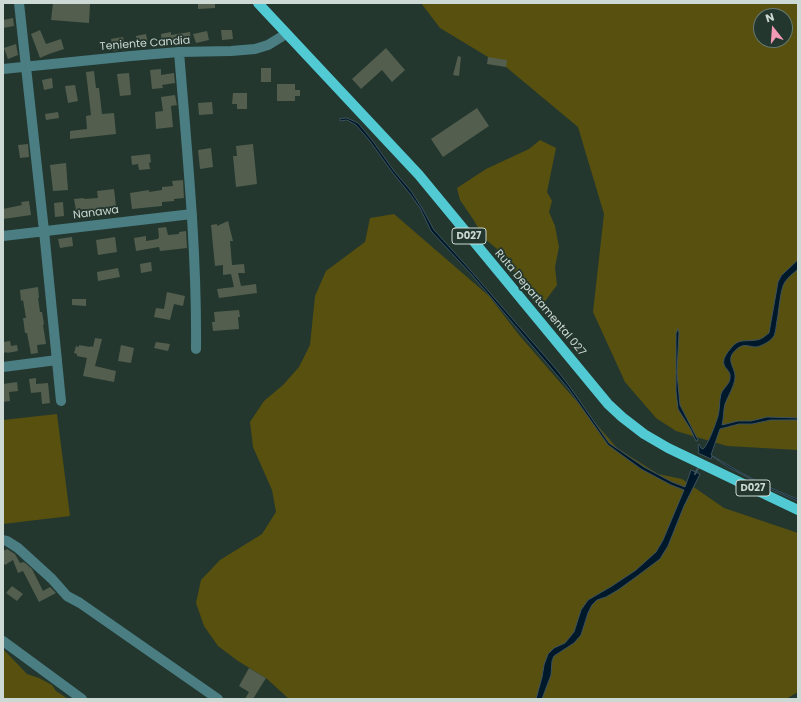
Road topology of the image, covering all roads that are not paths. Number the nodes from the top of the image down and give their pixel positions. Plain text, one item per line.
1 (19, 3) edge
2 (258, 3) edge
3 (286, 34) junction
4 (179, 52) junction
5 (26, 66) junction
6 (3, 69) edge
7 (192, 214) junction
8 (44, 231) junction
9 (3, 236) edge
10 (196, 349) dead end
11 (57, 360) junction
12 (3, 367) edge
13 (61, 401) dead end
14 (798, 510) edge
15 (3, 540) edge
16 (3, 641) edge
17 (82, 699) edge
18 (218, 699) edge

1 - 5 street
2 - 3 main road, Ruta Departamental 027 / D027
3 - 4 street, Teniente Candia
3 - 14 main road, Ruta Departamental 027 / D027
4 - 5 street, Teniente Candia
4 - 7 street
5 - 6 street, Teniente Candia
5 - 8 street
7 - 8 street, Nanawa
7 - 10 street
8 - 9 street, Nanawa
8 - 11 street
11 - 12 street
11 - 13 street
15 - 18 street
16 - 17 street

